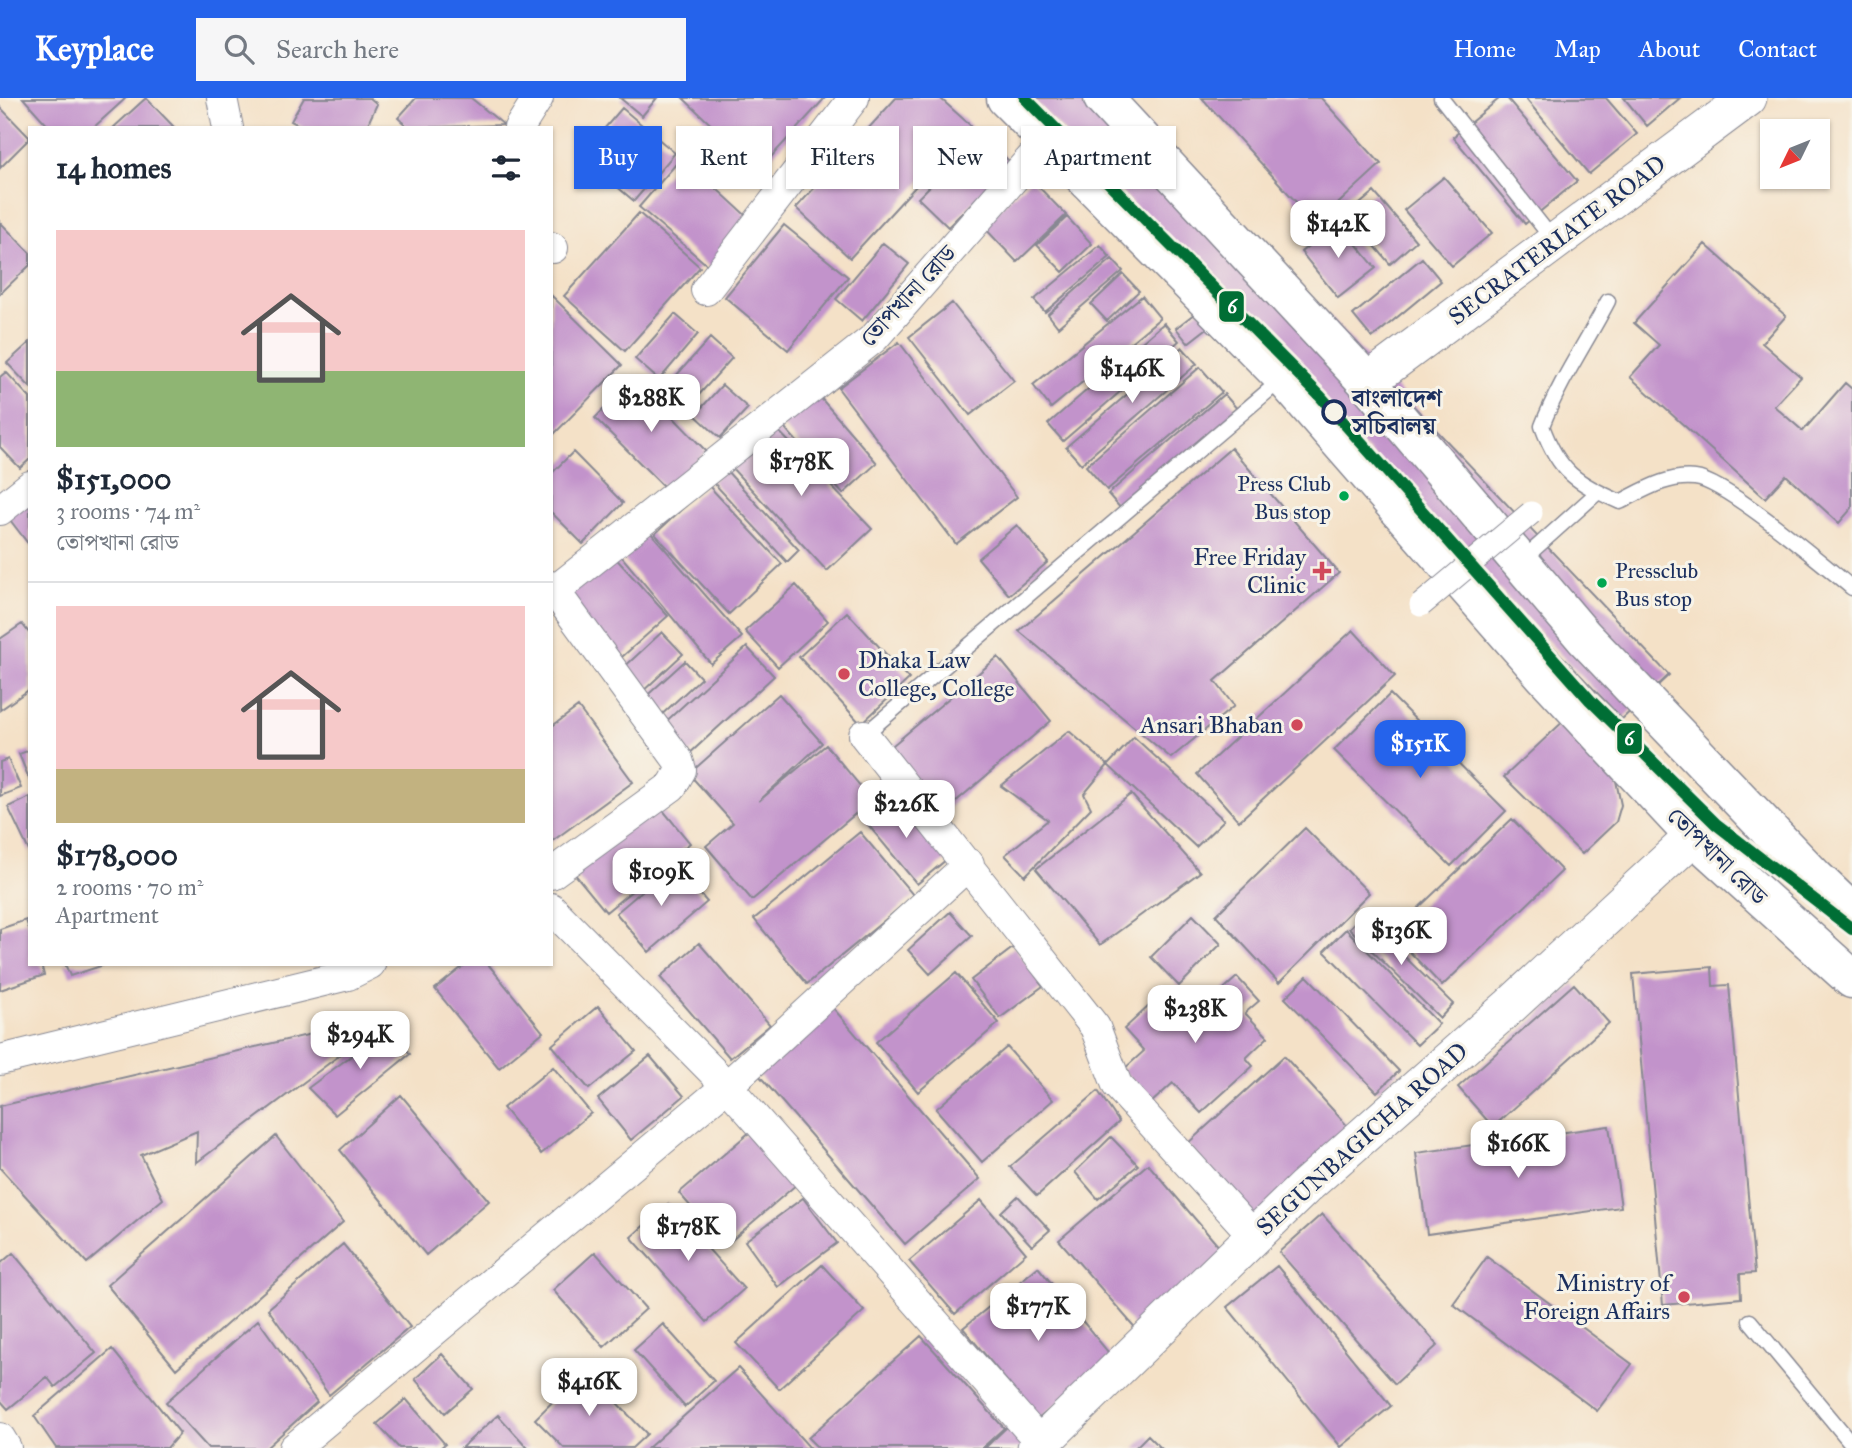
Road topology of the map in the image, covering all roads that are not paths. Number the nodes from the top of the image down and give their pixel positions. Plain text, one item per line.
1 (222, 98) edge
2 (538, 98) edge
3 (854, 98) edge
4 (1006, 98) edge
5 (1103, 98) edge
6 (1441, 98) edge
7 (1748, 98) edge
8 (228, 126) edge
9 (520, 126) edge
10 (1035, 126) edge
11 (1021, 170) edge
12 (1097, 189) edge
13 (1554, 241) junction
14 (706, 290) dead end
15 (1608, 301) dead end
16 (1283, 378) junction
17 (1367, 382) junction
18 (28, 488) edge
19 (1598, 492) junction
20 (0, 510) edge
21 (1531, 513) dead end
22 (1520, 563) junction
23 (553, 588) edge
24 (1852, 588) edge
25 (553, 590) edge
26 (1421, 605) dead end
27 (1584, 637) junction
28 (1544, 674) junction
29 (864, 735) joint
30 (1694, 836) junction
31 (969, 864) junction
32 (553, 873) edge
33 (553, 910) edge
34 (1852, 913) edge
35 (366, 966) edge
36 (1852, 979) edge
37 (0, 1060) edge
38 (727, 1086) junction
39 (1254, 1236) junction
40 (1750, 1321) dead end
41 (0, 1438) edge
42 (1852, 1444) edge
43 (1038, 1446) edge
44 (6, 1448) edge
45 (295, 1448) edge

1 - 8 street
2 - 9 street
3 - 14 street
4 - 10 highway, তোপখানা রোড
5 - 17 highway
6 - 13 lane
7 - 13 street, SECRATERIATE ROAD
11 - 23 street, তোপখানা রোড
12 - 16 highway, তোপখানা রোড
13 - 17 street, SECRATERIATE ROAD
15 - 19 lane
16 - 28 highway, তোপখানা রোড
16 - 29 lane
17 - 22 highway
18 - 20 street
19 - 22 lane
19 - 24 lane
21 - 26 street, bridge
22 - 27 highway
25 - 32 street, তোপখানা রোড
27 - 28 highway
27 - 34 highway
28 - 30 highway, তোপখানা রোড
29 - 31 street
30 - 36 highway, তোপখানা রোড
30 - 39 street, SEGUNBAGICHA ROAD
31 - 38 street
31 - 39 street
33 - 38 street
35 - 37 street
38 - 43 street
38 - 45 street
39 - 43 street, SEGUNBAGICHA ROAD
40 - 42 lane
41 - 44 street

